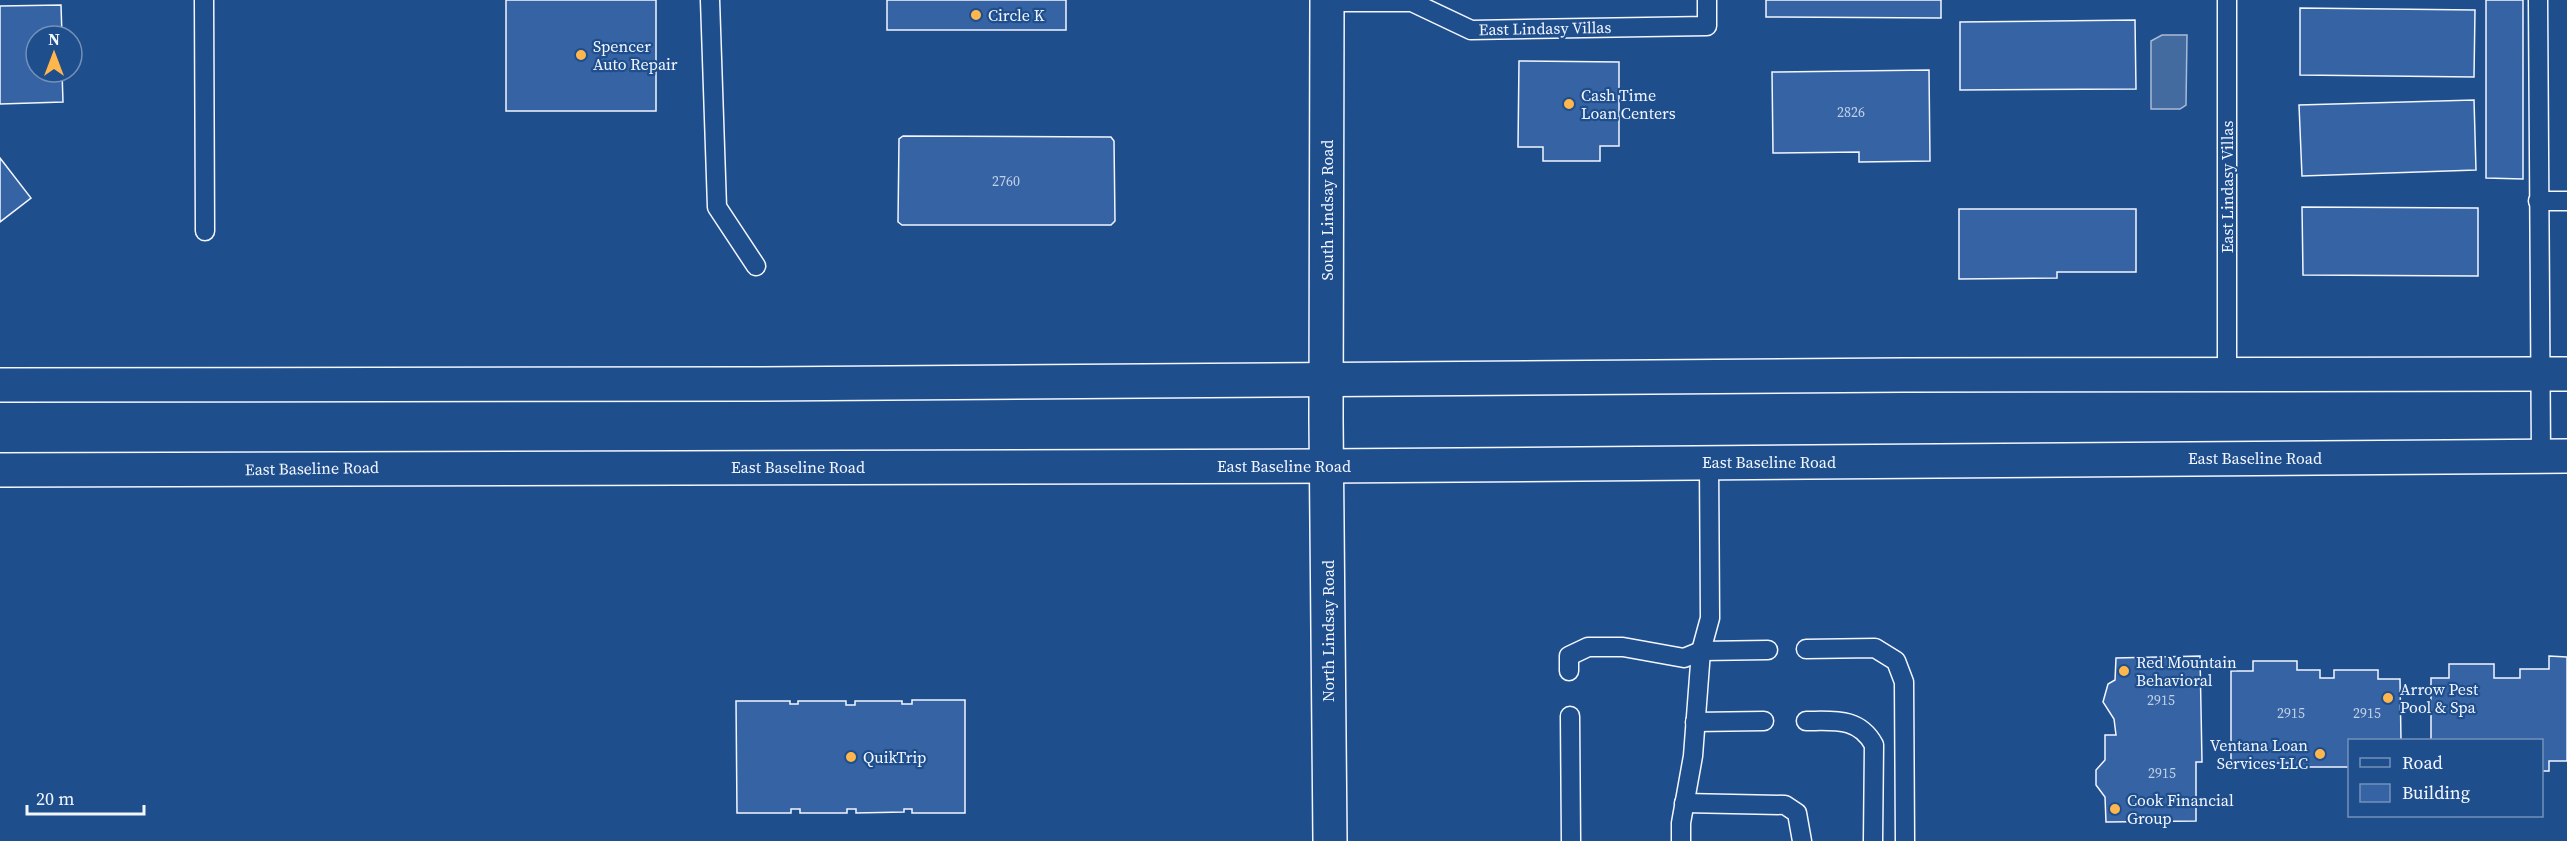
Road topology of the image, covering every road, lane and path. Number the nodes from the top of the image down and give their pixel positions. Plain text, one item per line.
1 (204, 0) edge
2 (710, 0) edge
3 (1707, 0) edge
4 (2227, 0) edge
5 (2538, 0) edge
6 (1327, 1) edge
7 (2538, 201) junction
8 (2567, 201) edge
9 (205, 231) dead end
10 (756, 266) dead end
11 (2227, 374) junction
12 (2554, 374) edge
13 (1326, 379) junction
14 (0, 385) edge
15 (1326, 420) joint
16 (2554, 456) edge
17 (1709, 462) junction
18 (1326, 466) junction
19 (0, 470) edge
20 (1806, 649) dead end
21 (1768, 650) dead end
22 (1701, 651) junction
23 (1569, 671) dead end
24 (1570, 716) dead end
25 (1764, 721) dead end
26 (1806, 721) dead end
27 (1695, 722) junction
28 (1684, 803) junction
29 (1330, 841) edge
30 (1571, 841) edge
31 (1681, 841) edge
32 (1802, 841) edge
33 (1872, 841) edge
34 (1905, 841) edge

1 - 9 lane
2 - 10 lane
3 - 6 lane, East Lindasy Villas
4 - 11 lane, East Lindasy Villas
5 - 7 lane
6 - 13 main road, South Lindsay Road
7 - 8 lane
7 - 12 lane
11 - 12 main road
11 - 13 main road
12 - 16 lane
13 - 14 main road
13 - 15 main road, South Lindsay Road
15 - 18 main road, North Lindsay Road
16 - 17 main road, East Baseline Road
17 - 18 main road, East Baseline Road
17 - 22 lane
18 - 19 main road, East Baseline Road
18 - 29 main road, North Lindsay Road
20 - 34 lane
21 - 22 lane
22 - 23 lane
22 - 27 lane
24 - 30 lane
25 - 27 lane
26 - 33 lane
27 - 28 lane
28 - 31 lane
28 - 32 lane

